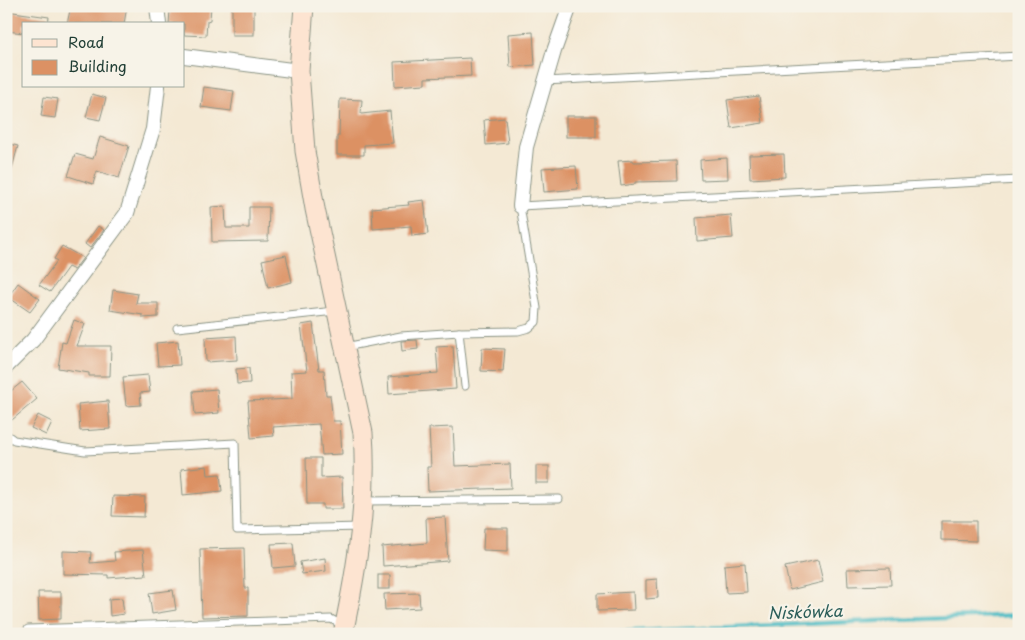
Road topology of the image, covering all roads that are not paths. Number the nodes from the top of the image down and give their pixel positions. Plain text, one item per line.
1 (157, 6) edge
2 (304, 6) edge
3 (570, 6) edge
4 (159, 22) edge
5 (185, 56) edge
6 (1019, 56) edge
7 (299, 71) junction
8 (545, 81) junction
9 (158, 88) edge
10 (1019, 180) edge
11 (520, 206) junction
12 (338, 311) junction
13 (177, 328) dead end
14 (459, 332) junction
15 (345, 347) junction
16 (6, 367) edge
17 (465, 386) dead end
18 (6, 434) edge
19 (559, 500) dead end
20 (364, 501) junction
21 (361, 527) junction
22 (28, 629) dead end
23 (343, 631) edge

1 - 4 street
2 - 7 street
3 - 8 street
5 - 7 street
6 - 8 lane
7 - 12 street
8 - 11 street
9 - 16 street
10 - 11 lane
11 - 14 lane
12 - 13 lane
12 - 15 street
14 - 15 lane
14 - 17 lane
15 - 20 street
18 - 21 lane
19 - 20 lane
20 - 21 street
21 - 23 street
22 - 23 lane

